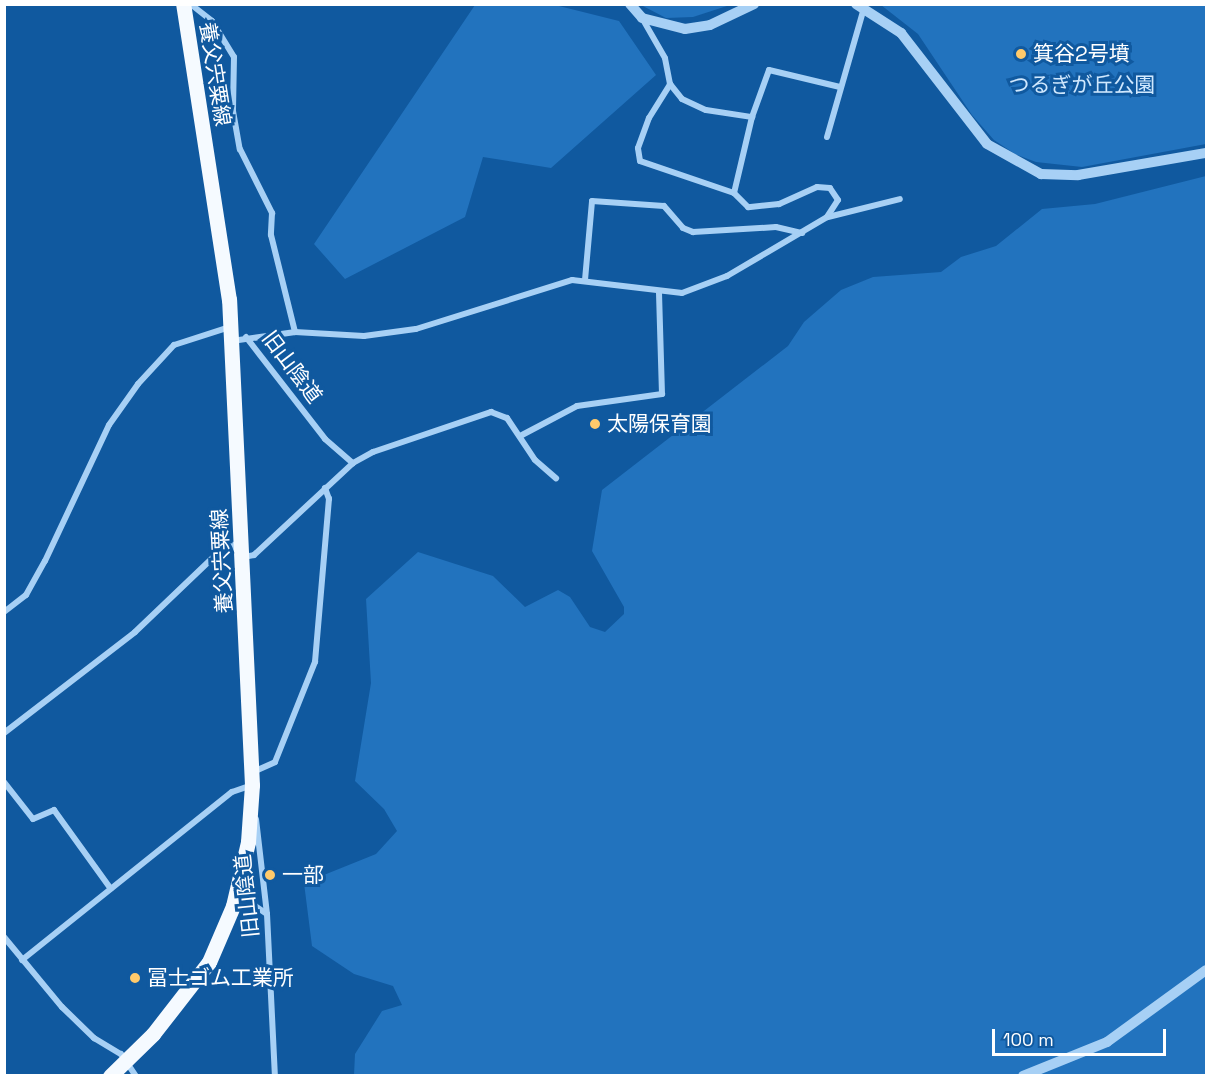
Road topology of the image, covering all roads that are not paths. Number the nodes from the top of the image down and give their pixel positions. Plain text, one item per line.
1 (630, 4) edge
2 (754, 4) edge
3 (184, 5) edge
4 (860, 6) edge
5 (642, 18) junction
6 (670, 84) junction
7 (840, 87) junction
8 (752, 117) junction
9 (827, 137) dead end
10 (1206, 153) edge
11 (734, 193) junction
12 (900, 199) dead end
13 (827, 217) junction
14 (802, 233) junction
15 (585, 280) junction
16 (659, 292) junction
17 (296, 332) junction
18 (236, 335) junction
19 (522, 435) junction
20 (353, 463) junction
21 (556, 478) dead end
22 (325, 489) junction
23 (243, 557) junction
24 (4, 612) edge
25 (4, 733) edge
26 (252, 778) junction
27 (4, 782) edge
28 (111, 889) junction
29 (234, 906) junction
30 (267, 914) junction
31 (4, 937) edge
32 (22, 960) junction
33 (1206, 970) edge
34 (125, 1061) junction
35 (110, 1076) edge
36 (136, 1076) edge
37 (275, 1076) edge
38 (1023, 1076) edge

1 - 5 street
2 - 5 street
3 - 17 street, 旧山陰道
3 - 18 main road, 養父宍粟線
4 - 7 street
4 - 10 street
5 - 6 street
6 - 8 street
6 - 11 street
7 - 8 street
7 - 9 street
8 - 11 street
11 - 13 street
12 - 13 street
13 - 14 street
14 - 15 street
14 - 16 street
15 - 16 street
15 - 17 street
16 - 19 street
17 - 18 street, 旧山陰道
18 - 20 street, 旧山陰道
18 - 23 main road, 養父宍粟線
18 - 24 street
19 - 20 street
19 - 21 street
20 - 22 street
22 - 23 street
22 - 26 street
23 - 25 street
23 - 26 main road, 養父宍粟線
26 - 28 street
26 - 29 main road, 養父宍粟線
26 - 30 street, 旧山陰道
27 - 28 street
28 - 32 street
29 - 30 street
29 - 34 main road, 養父宍粟線
30 - 37 street, 旧山陰道
31 - 32 street
32 - 34 street
33 - 38 street
34 - 35 main road, 養父宍粟線
34 - 36 street

